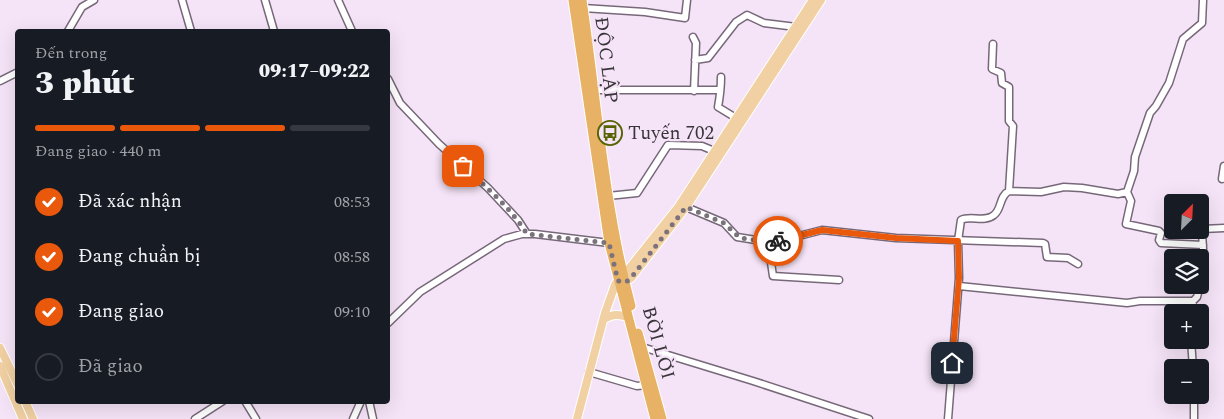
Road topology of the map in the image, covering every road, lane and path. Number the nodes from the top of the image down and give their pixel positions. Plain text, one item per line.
1 (94, 0) edge
2 (182, 0) edge
3 (264, 0) edge
4 (338, 0) edge
5 (573, 0) edge
6 (687, 0) edge
7 (813, 0) edge
8 (821, 0) edge
9 (1203, 0) edge
10 (582, 4) edge
11 (796, 27) junction
12 (69, 29) edge
13 (190, 29) edge
14 (273, 29) edge
15 (351, 29) edge
16 (693, 37) dead end
17 (993, 44) dead end
18 (695, 60) junction
19 (15, 74) edge
20 (721, 77) dead end
21 (0, 81) edge
22 (390, 83) edge
23 (594, 90) junction
24 (694, 90) junction
25 (719, 90) junction
26 (736, 118) junction
27 (714, 151) junction
28 (1224, 166) edge
29 (1222, 179) dead end
30 (1009, 191) junction
31 (1127, 192) junction
32 (608, 196) junction
33 (686, 207) junction
34 (1224, 228) edge
35 (1209, 229) edge
36 (527, 234) junction
37 (1203, 239) edge
38 (958, 241) junction
39 (768, 242) junction
40 (612, 243) junction
41 (1203, 245) junction
42 (1203, 249) edge
43 (1078, 264) dead end
44 (623, 280) junction
45 (838, 280) dead end
46 (959, 286) junction
47 (1198, 294) edge
48 (1193, 301) junction
49 (1193, 304) edge
50 (628, 317) junction
51 (604, 319) junction
52 (390, 321) edge
53 (642, 347) junction
54 (0, 348) edge
55 (0, 366) edge
56 (589, 372) junction
57 (15, 379) edge
58 (646, 385) junction
59 (15, 392) edge
60 (21, 404) edge
61 (22, 404) edge
62 (218, 404) edge
63 (247, 404) edge
64 (360, 404) edge
65 (370, 404) edge
66 (1194, 404) edge
67 (850, 416) edge
68 (23, 419) edge
69 (32, 419) edge
70 (195, 419) edge
71 (256, 419) edge
72 (353, 419) edge
73 (373, 419) edge
74 (578, 419) edge
75 (655, 419) edge
76 (662, 419) edge
77 (869, 419) edge
78 (948, 419) edge
79 (1194, 419) edge

1 - 12 street
2 - 13 street
3 - 14 street
4 - 15 street
5 - 40 highway
6 - 10 street
7 - 11 main road
8 - 33 main road
9 - 31 street
10 - 23 highway, ĐỘC LẬP
11 - 18 street
11 - 26 main road
16 - 18 street
17 - 30 street
18 - 24 street
19 - 21 street
20 - 25 street
22 - 36 street
23 - 24 street
23 - 32 highway, ĐỘC LẬP
24 - 25 street
25 - 26 street
26 - 27 main road
27 - 32 street
27 - 44 main road
28 - 29 street
30 - 31 street
30 - 38 street
31 - 41 street
32 - 40 highway, ĐỘC LẬP
33 - 39 street
33 - 44 main road
34 - 35 street
36 - 40 street
36 - 52 street
37 - 41 street
38 - 39 street
38 - 43 street
38 - 46 street
39 - 45 street
40 - 44 highway
41 - 42 street
44 - 50 highway, BỜI LỜI
44 - 51 main road
44 - 53 highway, BỜI LỜI
46 - 48 street
46 - 78 street
47 - 48 street
48 - 49 street
50 - 51 main road
50 - 58 highway, BỜI LỜI
51 - 56 main road
53 - 67 street
53 - 76 highway, BỜI LỜI
54 - 57 main road
55 - 59 main road
56 - 58 street
56 - 74 main road
58 - 75 highway, BỜI LỜI
60 - 68 main road
61 - 69 main road
62 - 70 street
63 - 71 street
64 - 72 street
65 - 73 street
66 - 79 street
67 - 77 street

